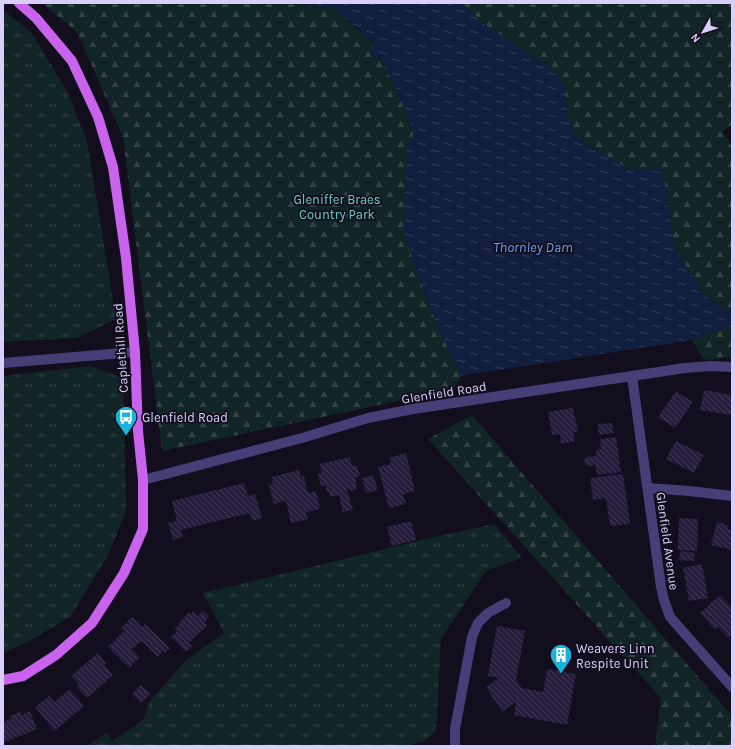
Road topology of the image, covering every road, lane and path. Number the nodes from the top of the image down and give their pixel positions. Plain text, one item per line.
1 (19, 3) edge
2 (135, 352) junction
3 (3, 363) edge
4 (732, 367) edge
5 (632, 376) junction
6 (143, 480) junction
7 (648, 488) junction
8 (732, 496) edge
9 (506, 603) dead end
10 (3, 680) edge
11 (732, 687) edge
12 (455, 746) edge

1 - 2 main road, Caplethill Road
2 - 3 street
2 - 6 main road, Caplethill Road
4 - 5 street, Glenfield Road
5 - 6 street, Glenfield Road
5 - 7 street, Glenfield Avenue
6 - 10 main road, Caplethill Road
7 - 8 street
7 - 11 street, Glenfield Avenue
9 - 12 street

